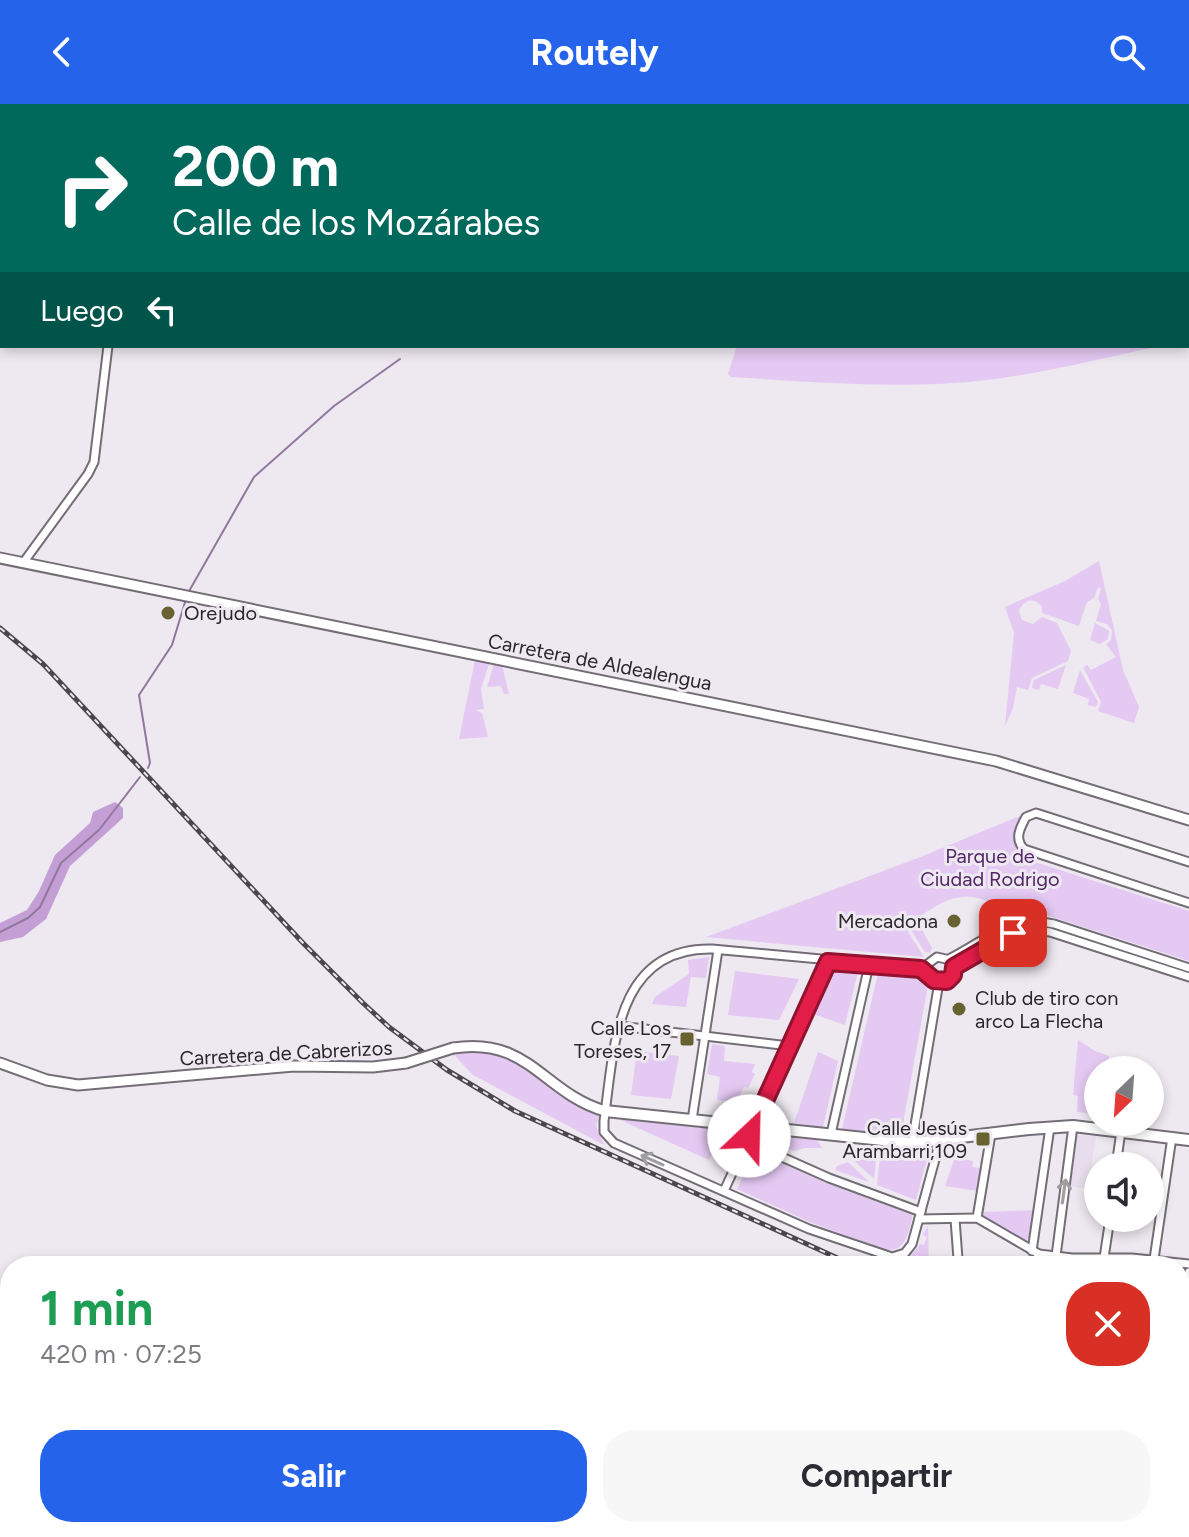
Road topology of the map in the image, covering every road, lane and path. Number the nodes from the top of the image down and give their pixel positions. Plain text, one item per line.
1 (108, 348) edge
2 (0, 558) edge
3 (23, 563) junction
4 (1189, 820) edge
5 (1189, 862) edge
6 (1189, 903) edge
7 (718, 950) junction
8 (828, 962) junction
9 (931, 962) junction
10 (952, 963) junction
11 (869, 965) junction
12 (1189, 968) edge
13 (921, 969) junction
14 (930, 976) junction
15 (1189, 977) edge
16 (939, 982) junction
17 (619, 1026) junction
18 (705, 1035) junction
19 (789, 1046) junction
20 (0, 1063) edge
21 (605, 1111) junction
22 (692, 1120) junction
23 (753, 1126) junction
24 (1073, 1126) junction
25 (1050, 1127) junction
26 (1084, 1127) edge
27 (831, 1134) junction
28 (991, 1134) junction
29 (1164, 1136) edge
30 (1172, 1137) junction
31 (1189, 1140) edge
32 (746, 1141) junction
33 (940, 1141) junction
34 (912, 1143) junction
35 (724, 1191) junction
36 (920, 1216) junction
37 (977, 1218) junction
38 (955, 1219) junction
39 (1108, 1232) edge
40 (1033, 1236) junction
41 (1022, 1245) junction
42 (1035, 1252) junction
43 (958, 1256) edge
44 (1034, 1256) edge
45 (1056, 1256) joint
46 (1104, 1256) edge
47 (1155, 1256) edge

1 - 3 street
2 - 3 street, Carretera de Aldealengua
3 - 4 street, Carretera de Aldealengua
5 - 6 street
7 - 8 street
7 - 17 street
7 - 18 street
8 - 11 street
8 - 19 street
9 - 10 street
9 - 13 street
9 - 14 street
10 - 12 street
10 - 15 street
10 - 16 street
11 - 13 street
11 - 27 street
13 - 14 street
14 - 16 street
16 - 34 street
17 - 18 street
17 - 21 street
18 - 19 street
18 - 22 street
19 - 23 street
20 - 21 street, Carretera de Cabrerizos, bridge
21 - 22 main road
35 -> 21 street
22 - 23 main road
23 - 27 main road
23 - 32 street
24 - 25 main road
24 - 26 main road
45 -> 24 street
25 - 28 main road
25 - 40 street
27 - 34 main road
28 - 33 main road
28 - 37 street
29 - 30 main road
30 - 31 main road
30 - 47 street
32 - 35 street
32 - 36 street
33 - 34 main road
33 - 36 street
35 - 36 street
36 - 38 street
37 - 38 street
37 - 41 street
38 - 43 street
39 - 46 street
40 - 41 street
40 - 42 street
41 - 42 street
42 - 44 street
42 - 45 street

